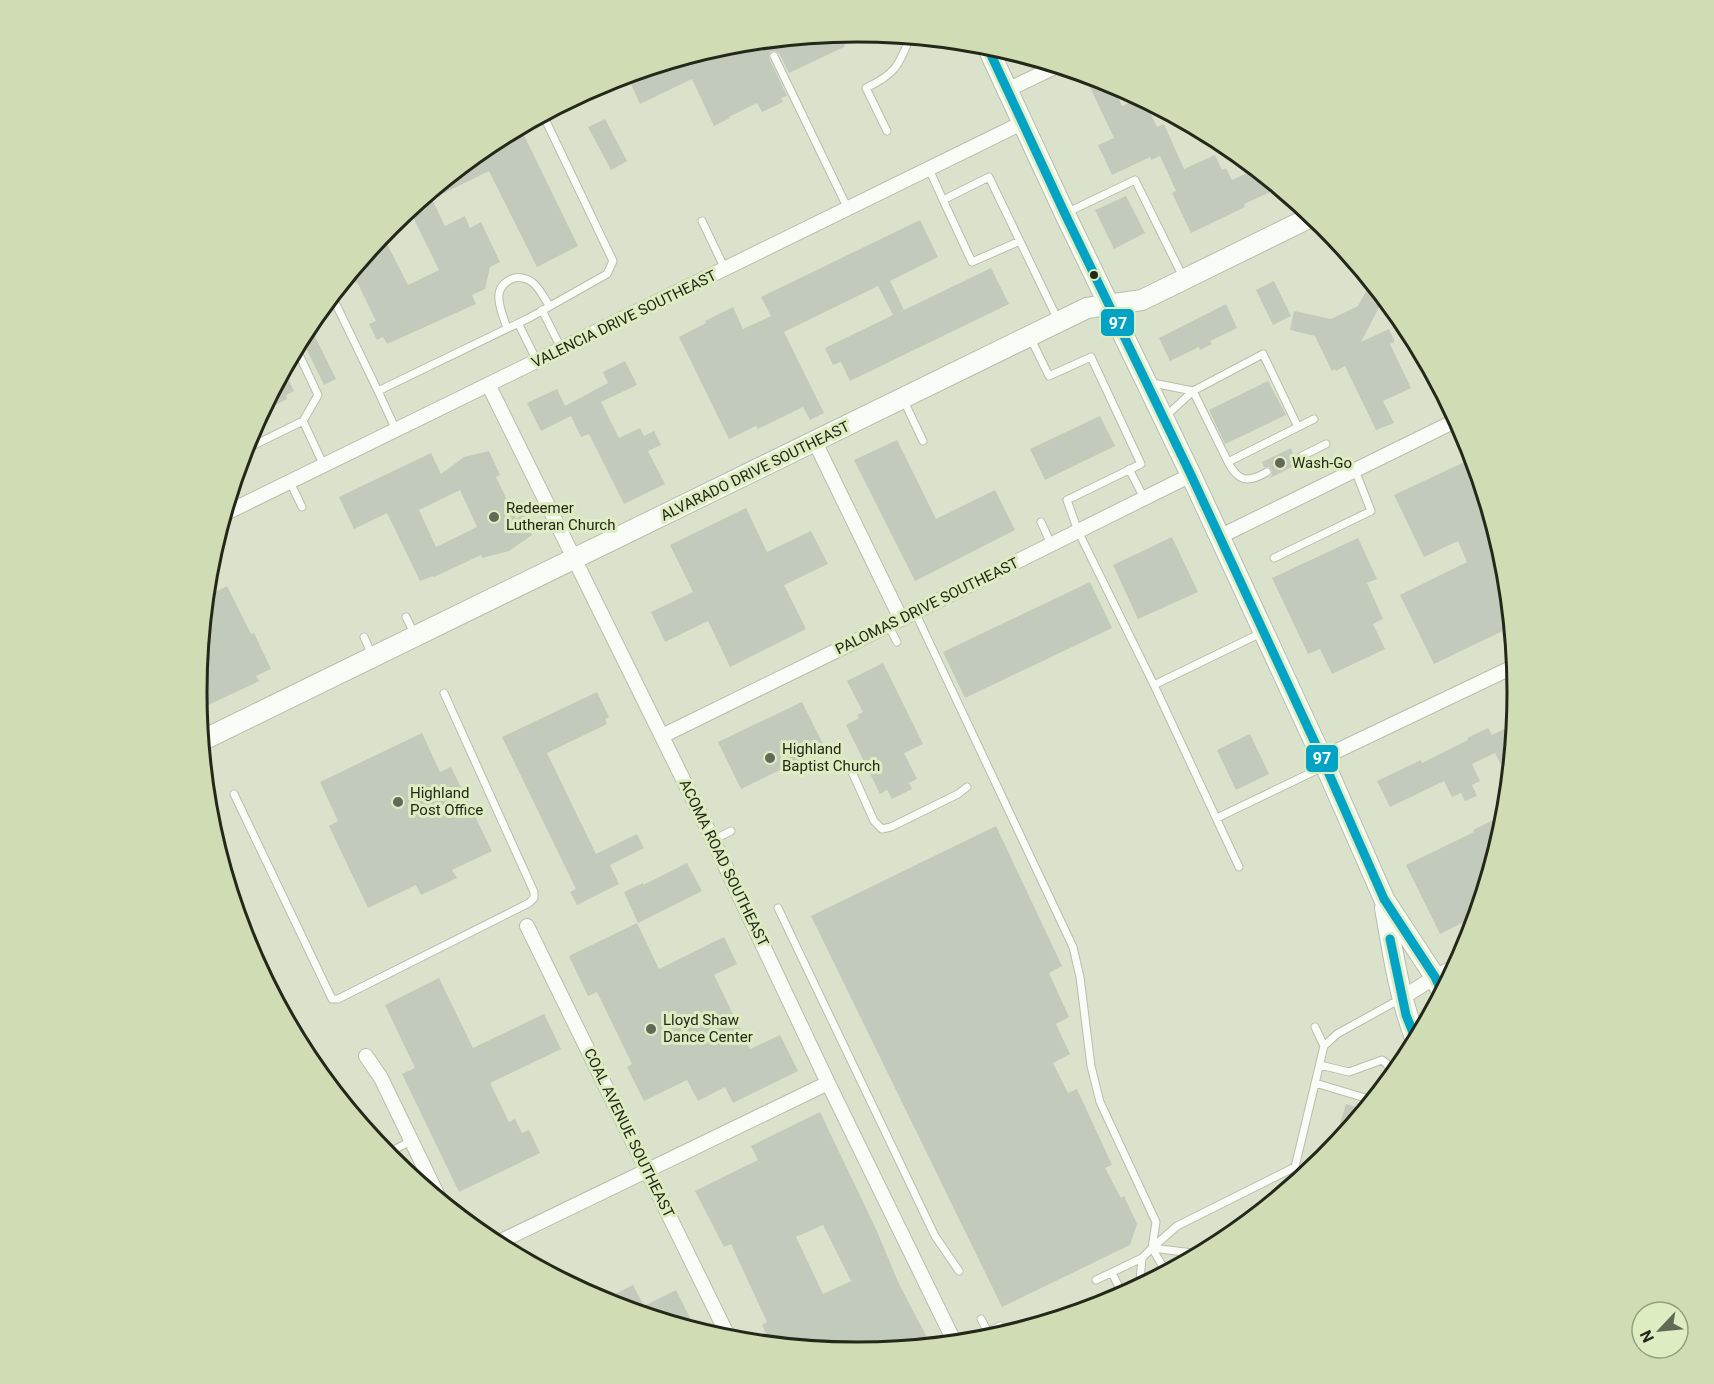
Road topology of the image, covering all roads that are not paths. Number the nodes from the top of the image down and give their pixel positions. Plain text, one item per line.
1 (908, 44) edge
2 (774, 56) dead end
3 (991, 56) edge
4 (1047, 71) edge
5 (1007, 90) junction
6 (546, 122) edge
7 (1022, 123) junction
8 (887, 131) dead end
9 (929, 169) junction
10 (943, 200) junction
11 (848, 209) junction
12 (1065, 213) junction
13 (1304, 220) edge
14 (702, 221) dead end
15 (1020, 241) junction
16 (725, 270) junction
17 (1184, 280) junction
18 (336, 304) edge
19 (549, 305) junction
20 (1109, 305) junction
21 (542, 310) junction
22 (1059, 322) junction
23 (518, 323) junction
24 (507, 328) junction
25 (1030, 337) junction
26 (562, 350) junction
27 (300, 357) edge
28 (537, 362) junction
29 (1146, 381) junction
30 (489, 386) junction
31 (378, 391) junction
32 (1193, 391) junction
33 (903, 399) junction
34 (1164, 418) junction
35 (1314, 419) dead end
36 (303, 422) junction
37 (1449, 424) edge
38 (1298, 427) junction
39 (396, 431) junction
40 (923, 441) dead end
41 (815, 442) junction
42 (1326, 444) dead end
43 (255, 445) edge
44 (1296, 459) dead end
45 (1228, 462) junction
46 (324, 466) junction
47 (1129, 469) junction
48 (1355, 470) junction
49 (1267, 472) dead end
50 (1191, 475) junction
51 (290, 482) junction
52 (1144, 498) junction
53 (302, 507) dead end
54 (233, 510) edge
55 (1041, 522) dead end
56 (1078, 531) junction
57 (1219, 537) junction
58 (1051, 544) junction
59 (574, 558) junction
60 (1274, 558) dead end
61 (915, 612) junction
62 (406, 617) dead end
63 (894, 622) junction
64 (1263, 631) junction
65 (416, 636) junction
66 (364, 637) dead end
67 (897, 642) dead end
68 (373, 657) junction
69 (1506, 670) edge
70 (1154, 685) junction
71 (444, 693) dead end
72 (662, 736) junction
73 (208, 737) edge
74 (1324, 762) junction
75 (852, 772) dead end
76 (967, 787) dead end
77 (234, 794) dead end
78 (1217, 818) junction
79 (731, 831) dead end
80 (713, 840) junction
81 (1239, 867) dead end
82 (1384, 899) junction
83 (778, 908) dead end
84 (527, 926) dead end
85 (1438, 984) edge
86 (1402, 998) junction
87 (1315, 1027) dead end
88 (1412, 1030) edge
89 (1324, 1046) junction
90 (366, 1056) dead end
91 (1320, 1065) junction
92 (1388, 1066) edge
93 (828, 1083) junction
94 (1315, 1083) junction
95 (1364, 1099) edge
96 (411, 1141) junction
97 (395, 1149) edge
98 (647, 1170) junction
99 (432, 1185) edge
100 (506, 1239) edge
101 (1152, 1248) junction
102 (1186, 1252) edge
103 (1142, 1258) junction
104 (1162, 1265) edge
105 (959, 1271) dead end
106 (1112, 1273) junction
107 (1140, 1277) edge
108 (1096, 1280) dead end
109 (1119, 1287) edge
110 (981, 1319) dead end
111 (724, 1329) edge
112 (986, 1329) edge
113 (951, 1335) edge

1 - 8 lane
2 - 11 lane
3 - 5 street
4 - 5 street
5 - 7 street
6 - 19 lane
7 - 9 street, VALENCIA DRIVE SOUTHEAST
7 - 12 street
9 - 10 lane
9 - 11 street, VALENCIA DRIVE SOUTHEAST
10 - 15 lane
10 - 15 lane
11 - 16 street, VALENCIA DRIVE SOUTHEAST
12 - 17 lane
12 - 20 street
13 - 17 street, ALVARADO DRIVE SOUTHEAST
14 - 16 lane
15 - 22 lane
16 - 26 street, VALENCIA DRIVE SOUTHEAST
17 - 20 street, ALVARADO DRIVE SOUTHEAST
18 - 31 lane
19 - 21 lane
19 - 24 lane
20 - 22 street, ALVARADO DRIVE SOUTHEAST
20 - 29 street
21 - 23 lane
21 - 26 lane
22 - 25 street, ALVARADO DRIVE SOUTHEAST
23 - 24 lane
23 - 28 lane
24 - 31 lane
25 - 33 street, ALVARADO DRIVE SOUTHEAST
25 - 47 lane
26 - 28 street, VALENCIA DRIVE SOUTHEAST
27 - 36 lane
28 - 30 street, VALENCIA DRIVE SOUTHEAST
29 - 32 lane
29 - 34 street
30 - 39 street, VALENCIA DRIVE SOUTHEAST
30 - 59 street, ACOMA ROAD SOUTHEAST
31 - 39 lane
32 - 34 lane
32 - 38 lane
32 - 45 lane
33 - 40 lane
33 - 41 street, ALVARADO DRIVE SOUTHEAST
34 - 50 street
35 - 38 lane
36 - 43 lane
36 - 46 lane
37 - 48 street
38 - 45 lane
39 - 46 street, VALENCIA DRIVE SOUTHEAST
41 - 59 street, ALVARADO DRIVE SOUTHEAST
41 - 63 street
42 - 44 lane
45 - 49 lane
46 - 51 street, VALENCIA DRIVE SOUTHEAST
47 - 52 lane
47 - 56 lane
48 - 57 street
48 - 60 lane
50 - 52 street, PALOMAS DRIVE SOUTHEAST
50 - 57 street
51 - 53 lane
51 - 54 street, VALENCIA DRIVE SOUTHEAST
52 - 56 street, PALOMAS DRIVE SOUTHEAST
55 - 58 lane
56 - 58 street, PALOMAS DRIVE SOUTHEAST
56 - 70 lane
57 - 64 street
58 - 61 street, PALOMAS DRIVE SOUTHEAST
59 - 65 street, ALVARADO DRIVE SOUTHEAST
59 - 72 street, ACOMA ROAD SOUTHEAST
61 - 63 street, PALOMAS DRIVE SOUTHEAST
61 - 101 lane
62 - 65 lane
63 - 67 lane
63 - 72 street, PALOMAS DRIVE SOUTHEAST
64 - 70 lane
64 - 74 street
65 - 68 street, ALVARADO DRIVE SOUTHEAST
66 - 68 lane
68 - 73 street, ALVARADO DRIVE SOUTHEAST
69 - 74 street
70 - 78 lane
71 - 77 lane
72 - 80 street, ACOMA ROAD SOUTHEAST
74 - 78 lane
74 - 82 street
75 - 76 lane
78 - 81 lane
79 - 80 lane
80 - 93 street, ACOMA ROAD SOUTHEAST
82 - 85 street
82 - 86 street
83 - 105 lane
84 - 98 street, COAL AVENUE SOUTHEAST
85 - 86 street
86 - 88 street
86 - 89 lane
87 - 89 lane
89 - 91 lane
90 - 96 street
91 - 92 lane
91 - 94 lane
93 - 98 street
93 - 113 street, ACOMA ROAD SOUTHEAST
94 - 95 lane
94 - 101 lane
96 - 97 lane
96 - 99 street
98 - 100 street
98 - 111 street, COAL AVENUE SOUTHEAST
101 - 102 lane
101 - 103 lane
101 - 104 lane
103 - 106 lane
103 - 107 lane
106 - 108 lane
106 - 109 lane
110 - 112 lane

